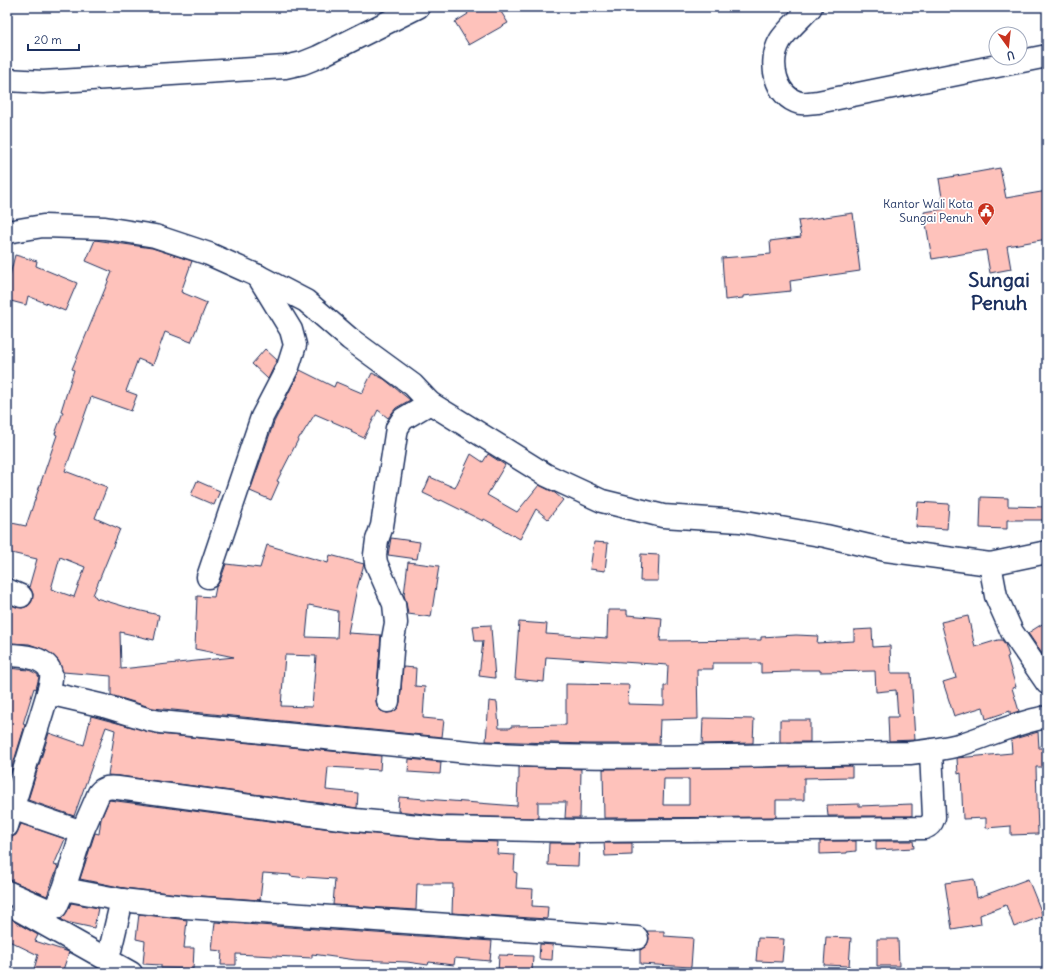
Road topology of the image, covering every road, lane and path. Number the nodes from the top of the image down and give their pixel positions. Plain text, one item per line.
1 (418, 7) edge
2 (811, 7) edge
3 (1047, 56) edge
4 (7, 80) edge
5 (7, 232) edge
6 (258, 276) junction
7 (430, 404) junction
8 (1047, 552) edge
9 (990, 564) junction
10 (208, 577) dead end
11 (7, 655) edge
12 (1047, 683) edge
13 (48, 693) junction
14 (388, 702) dead end
15 (1047, 717) edge
16 (931, 751) junction
17 (10, 817) edge
18 (82, 832) junction
19 (64, 889) junction
20 (7, 892) edge
21 (122, 900) junction
22 (7, 904) edge
23 (637, 938) dead end
24 (110, 954) junction
25 (131, 973) edge

1 - 4 street
2 - 3 street
5 - 6 street
6 - 7 street
6 - 10 street
7 - 9 street
7 - 14 street
8 - 9 street
9 - 12 street
11 - 13 street
13 - 16 street
13 - 17 street
15 - 16 street
16 - 18 street
17 - 18 street
18 - 19 street
19 - 20 street
19 - 21 street
21 - 23 street
21 - 24 street
22 - 24 street
24 - 25 street

